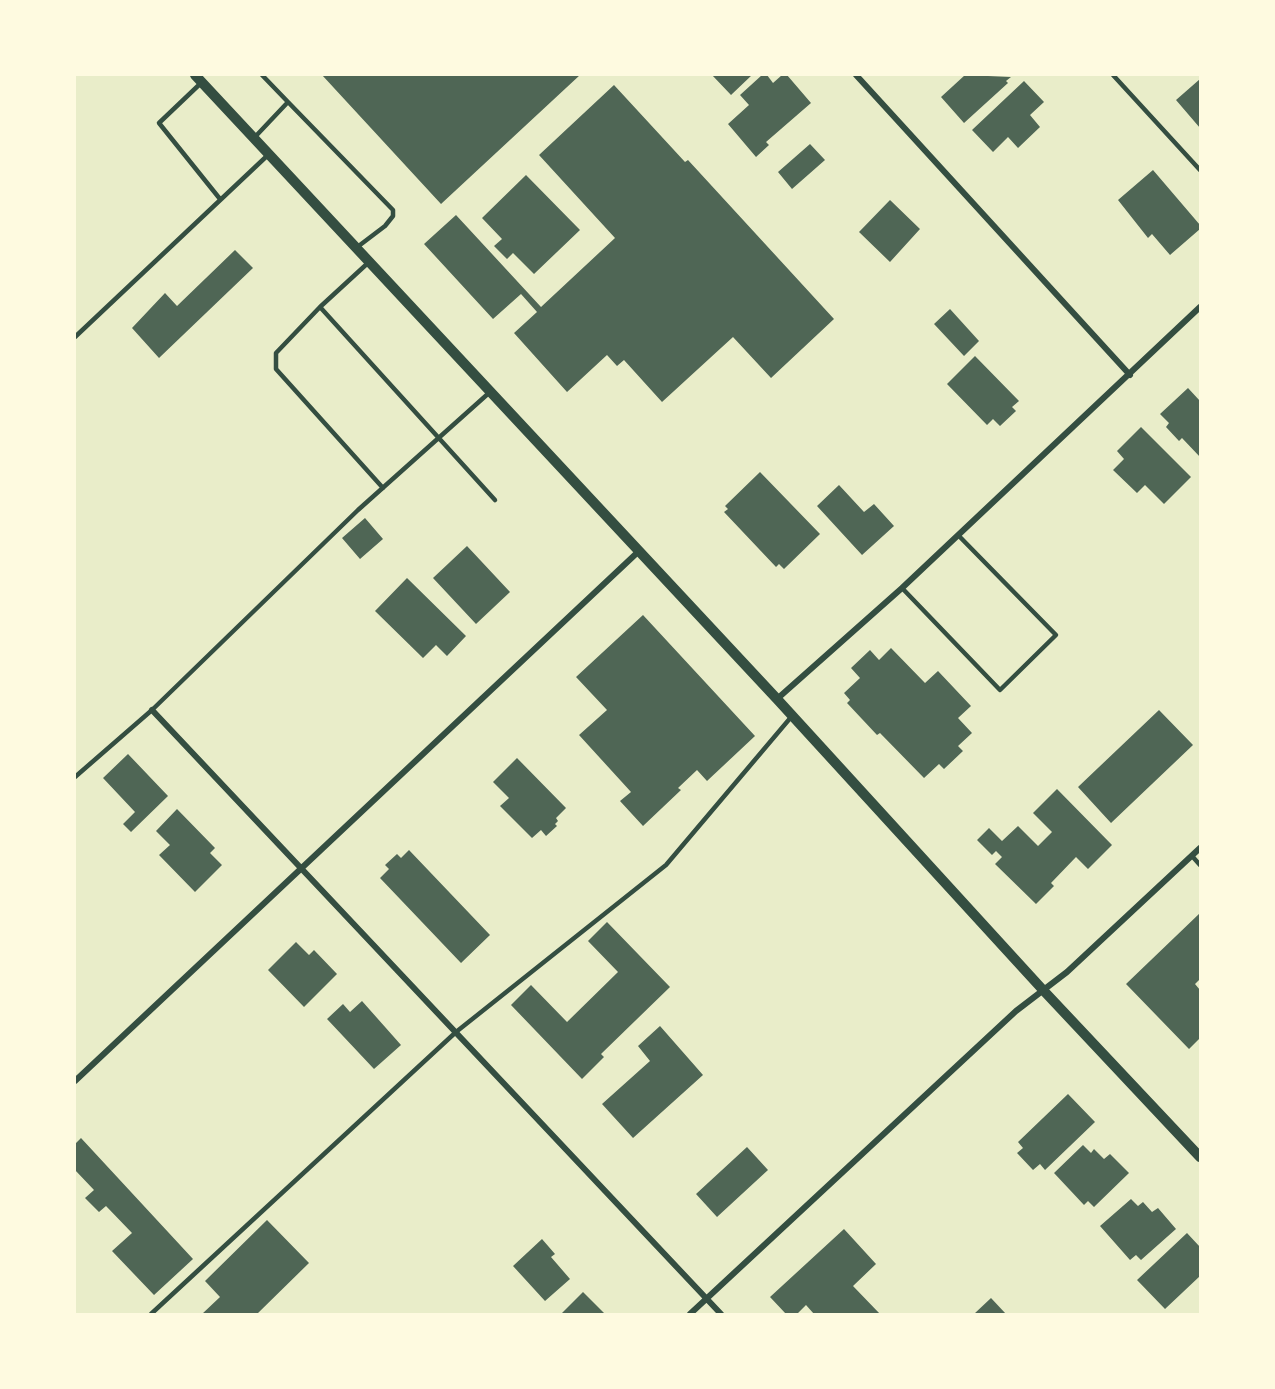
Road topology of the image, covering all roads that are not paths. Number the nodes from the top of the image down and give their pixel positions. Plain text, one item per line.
1 (262, 75) edge
2 (856, 75) edge
3 (1113, 75) edge
4 (199, 79) edge
5 (288, 102) junction
6 (254, 138) junction
7 (269, 154) junction
8 (1200, 170) edge
9 (220, 199) junction
10 (356, 248) junction
11 (369, 262) junction
12 (320, 307) junction
13 (1200, 307) edge
14 (75, 337) edge
15 (1130, 375) junction
16 (490, 392) junction
17 (438, 439) junction
18 (383, 488) junction
19 (495, 500) dead end
20 (958, 535) junction
21 (639, 551) junction
22 (902, 588) junction
23 (777, 699) junction
24 (152, 710) junction
25 (792, 716) junction
26 (75, 777) edge
27 (1200, 848) edge
28 (1192, 856) junction
29 (1200, 865) edge
30 (301, 868) junction
31 (1042, 990) junction
32 (456, 1032) junction
33 (75, 1081) edge
34 (1200, 1157) edge
35 (706, 1299) junction
36 (151, 1314) edge
37 (690, 1314) edge
38 (720, 1314) edge

1 - 5 lane
2 - 15 street
3 - 8 lane
4 - 6 street
4 - 9 lane
5 - 6 lane
5 - 10 lane
6 - 7 street
7 - 9 lane
7 - 10 street
9 - 14 lane
10 - 11 street
11 - 12 lane
11 - 16 street
12 - 17 lane
12 - 18 lane
13 - 15 street
15 - 20 street
16 - 17 lane
16 - 21 street
17 - 18 lane
17 - 19 lane
18 - 24 lane
20 - 22 street
20 - 22 lane
21 - 23 street
21 - 30 street
22 - 23 street
23 - 25 street
24 - 26 lane
24 - 30 street
25 - 31 street
25 - 32 lane
27 - 28 street
28 - 29 lane
28 - 31 street
30 - 32 street
30 - 33 street
31 - 34 street
31 - 35 street
32 - 35 street
32 - 36 lane
35 - 37 street
35 - 38 street

